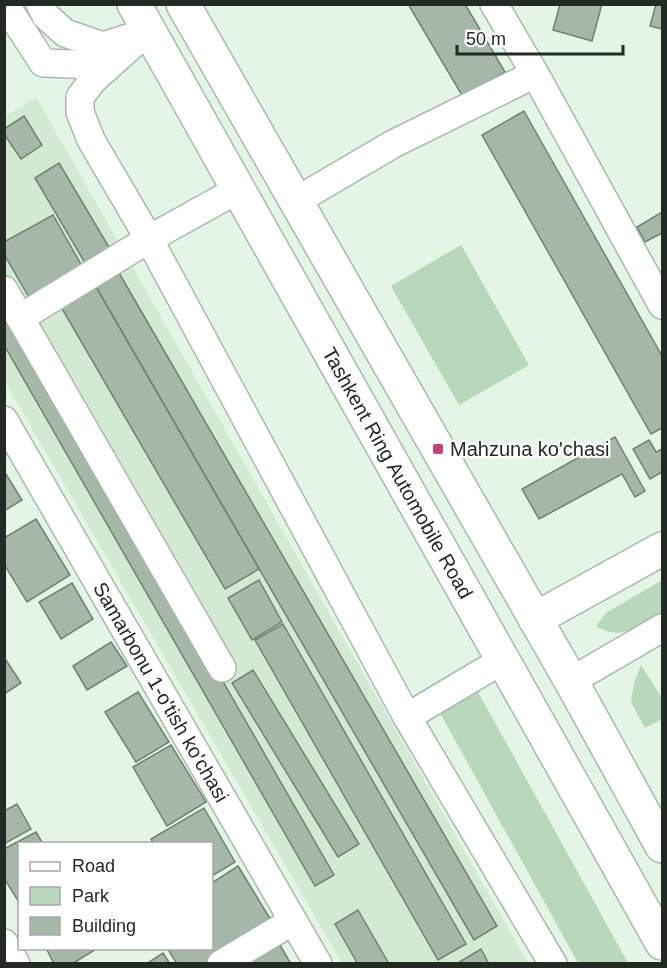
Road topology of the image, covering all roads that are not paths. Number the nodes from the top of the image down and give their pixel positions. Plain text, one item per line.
1 (5, 4) edge
2 (40, 4) edge
3 (494, 4) edge
4 (184, 7) edge
5 (142, 17) edge
6 (106, 69) junction
7 (535, 74) junction
8 (239, 189) junction
9 (296, 201) junction
10 (149, 239) junction
11 (4, 290) edge
12 (663, 305) edge
13 (20, 318) junction
14 (4, 420) edge
15 (663, 549) edge
16 (536, 619) junction
17 (663, 628) edge
18 (503, 660) junction
19 (222, 668) dead end
20 (571, 681) junction
21 (406, 717) junction
22 (663, 846) edge
23 (293, 921) junction
24 (4, 943) edge
25 (663, 943) edge
26 (16, 963) edge
27 (221, 963) edge
28 (318, 963) edge
29 (553, 963) edge

1 - 6 street
2 - 5 street
3 - 7 street
4 - 5 main road
4 - 9 main road
5 - 6 street
5 - 8 main road, Tashkent Ring Automobile Road
6 - 10 street
7 - 9 street
7 - 12 street
8 - 10 street
8 - 18 main road, Tashkent Ring Automobile Road
9 - 16 main road
10 - 13 street
10 - 21 street
11 - 13 street
13 - 19 street
14 - 23 street, Samarbonu 1-o'tish ko'chasi
15 - 16 main road
16 - 20 main road
17 - 20 street
18 - 21 street
18 - 25 main road, Tashkent Ring Automobile Road
20 - 22 main road
21 - 29 street
23 - 27 street
23 - 28 street, Samarbonu 1-o'tish ko'chasi
24 - 26 street

